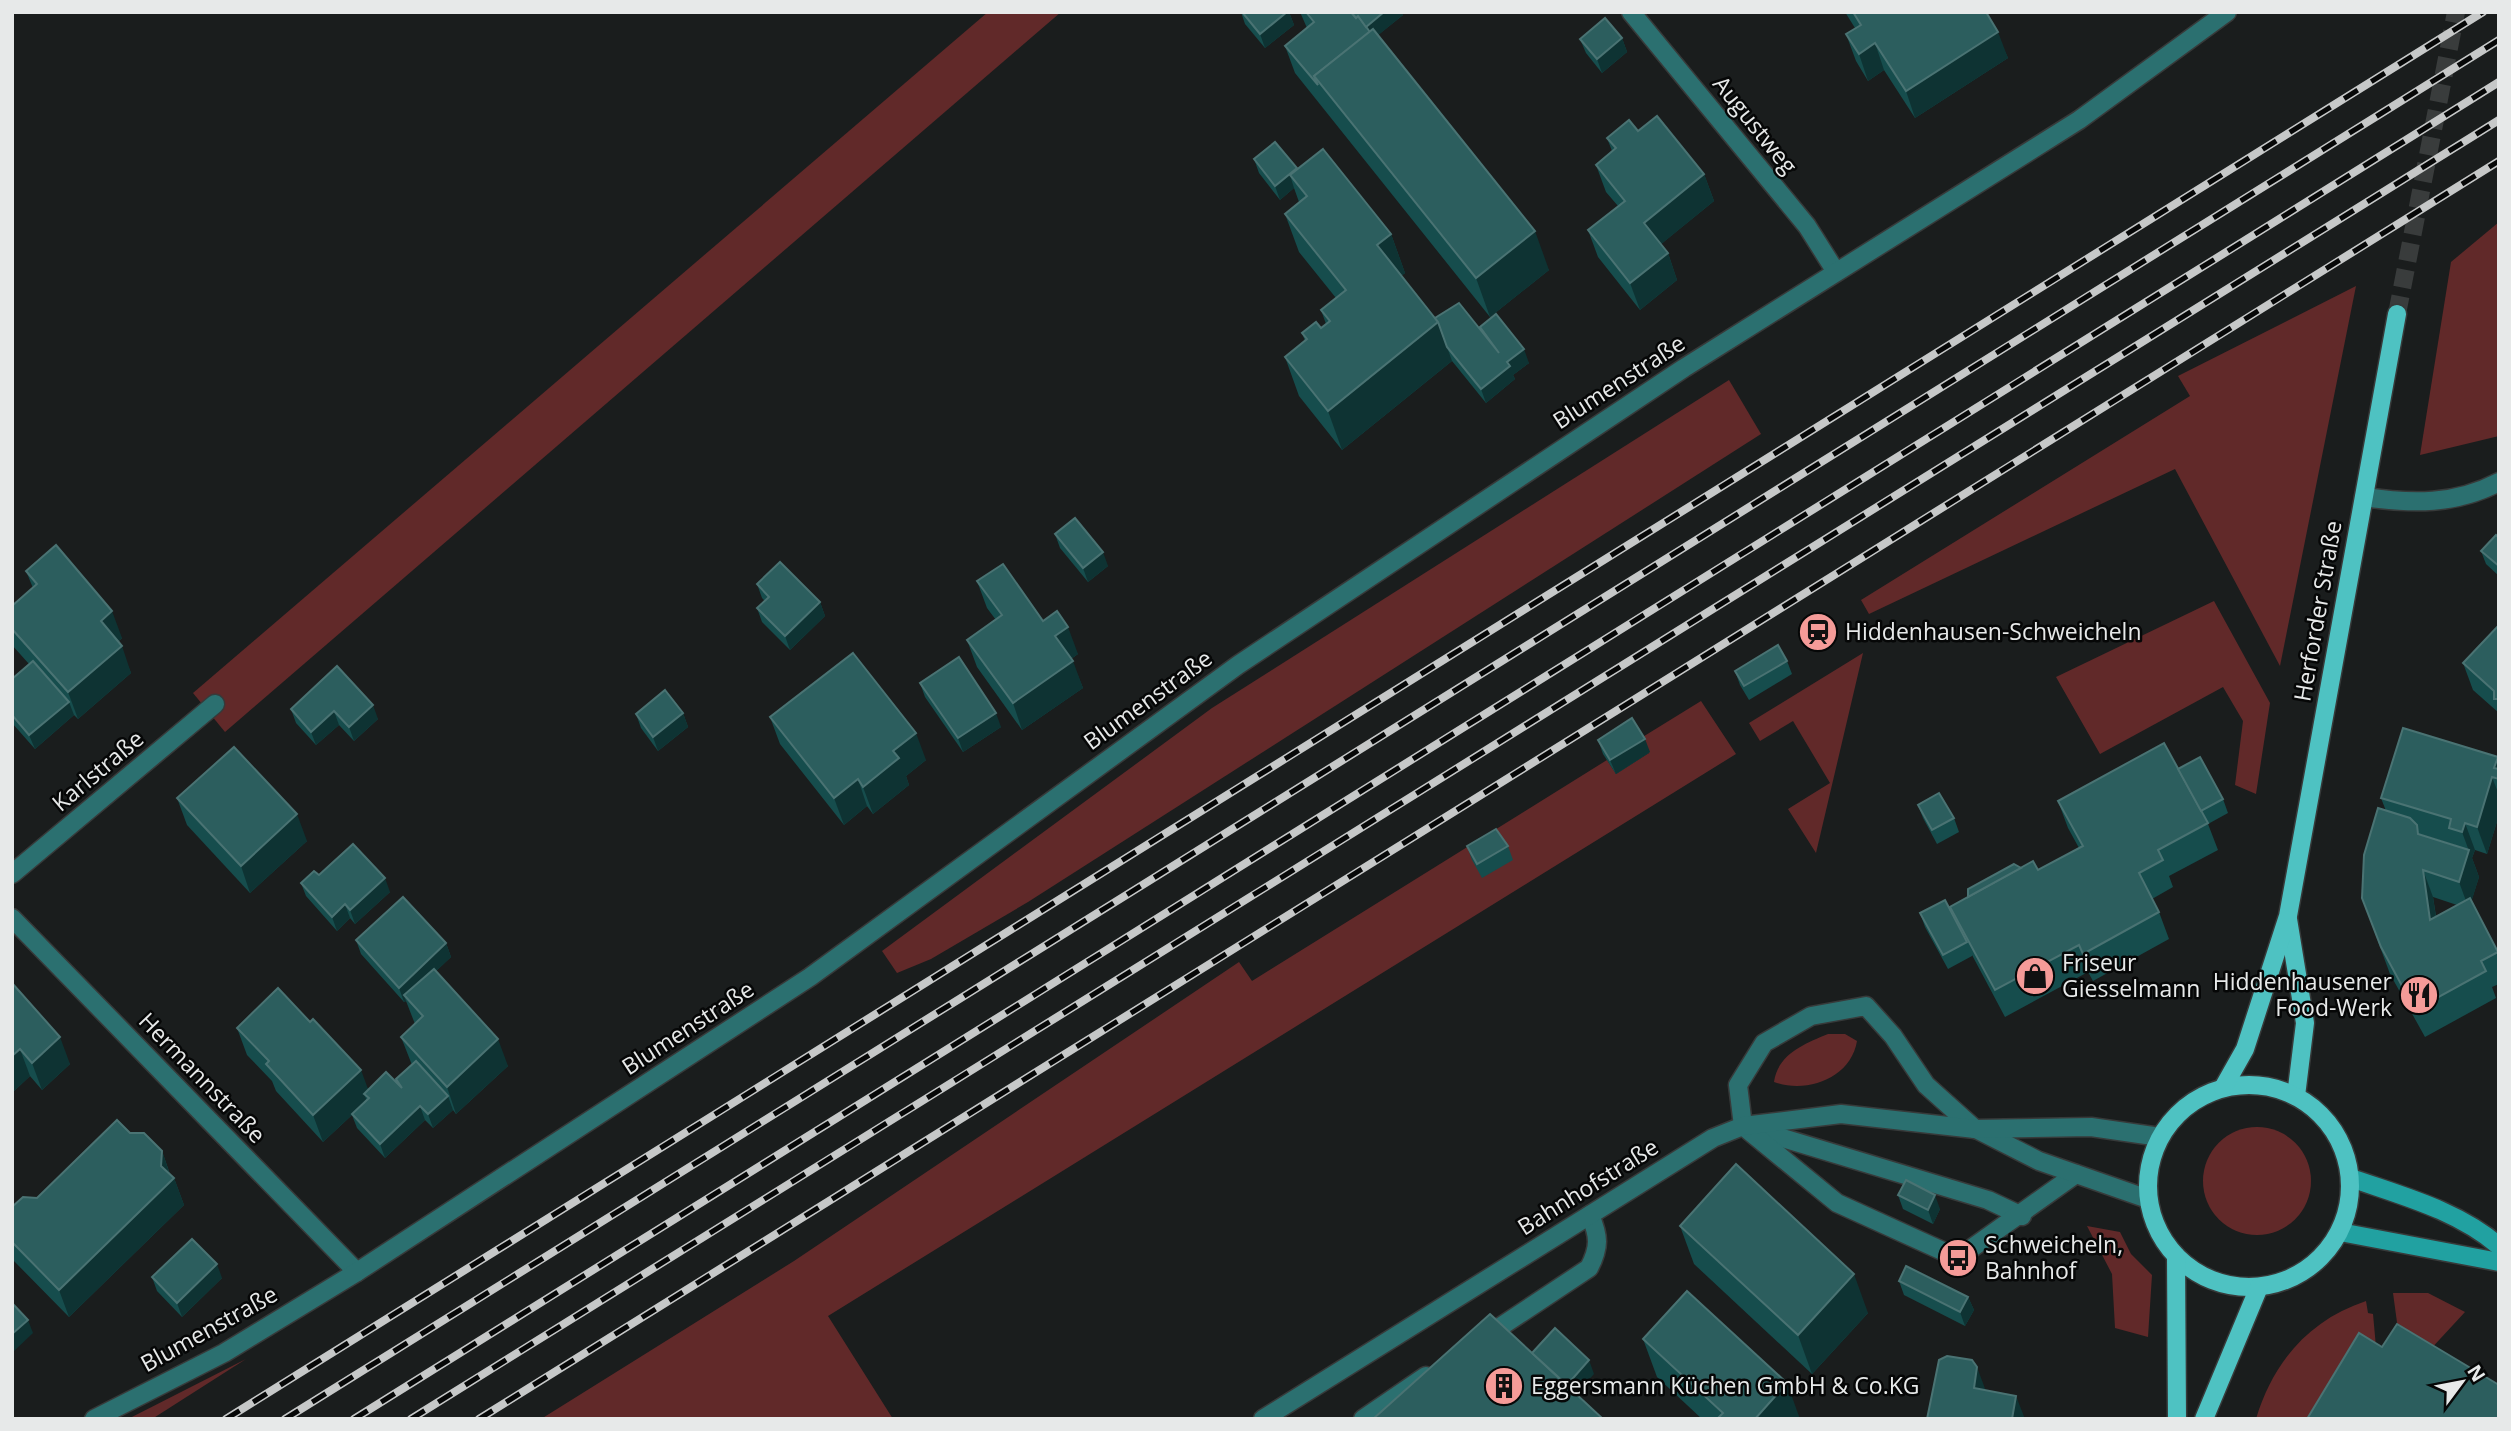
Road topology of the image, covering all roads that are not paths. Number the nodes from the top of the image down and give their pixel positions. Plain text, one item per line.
1 (1632, 12) edge
2 (2227, 12) edge
3 (1836, 272) junction
4 (2397, 314) tunnel mouth
5 (2499, 482) edge
6 (2364, 497) junction
7 (215, 704) dead end
8 (12, 874) edge
9 (2288, 916) junction
10 (12, 918) edge
11 (2222, 1087) junction
12 (2296, 1096) junction
13 (1743, 1126) junction
14 (1975, 1129) junction
15 (2160, 1137) junction
16 (2076, 1174) junction
17 (2351, 1178) junction
18 (2148, 1199) junction
19 (1590, 1215) junction
20 (2022, 1216) junction
21 (2340, 1232) junction
22 (2499, 1246) edge
23 (2176, 1256) junction
24 (2499, 1262) edge
25 (357, 1272) junction
26 (2259, 1287) junction
27 (1465, 1350) edge
28 (1443, 1365) edge
29 (94, 1419) edge
30 (1264, 1419) edge
31 (1363, 1419) edge
32 (2178, 1419) edge
33 (2204, 1419) edge

1 - 3 street, Augustweg
2 - 3 street, Blumenstraße
3 - 25 street, Blumenstraße
4 - 6 main road, Herforder Straße
5 - 6 street
6 - 9 main road, Herforder Straße
7 - 8 street, Karlstraße
9 - 11 main road, Herforder Straße
9 - 12 main road, Herforder Straße
10 - 25 street, Hermannstraße
11 - 12 main road
11 - 15 main road
12 - 17 main road
13 - 14 street, Bahnhofstraße
13 - 14 street
13 - 19 street, Bahnhofstraße
13 - 20 street
13 - 20 street
14 - 15 street, Bahnhofstraße
14 - 16 street, Bahnhofstraße
15 - 18 main road
16 - 18 street, Bahnhofstraße
16 - 20 street
17 - 21 main road
17 - 22 street
18 - 23 main road
19 - 27 street
19 - 30 street, Bahnhofstraße
21 - 24 street
21 - 26 main road
23 - 26 main road
23 - 32 main road
25 - 29 street, Blumenstraße
26 - 33 main road
28 - 31 street

